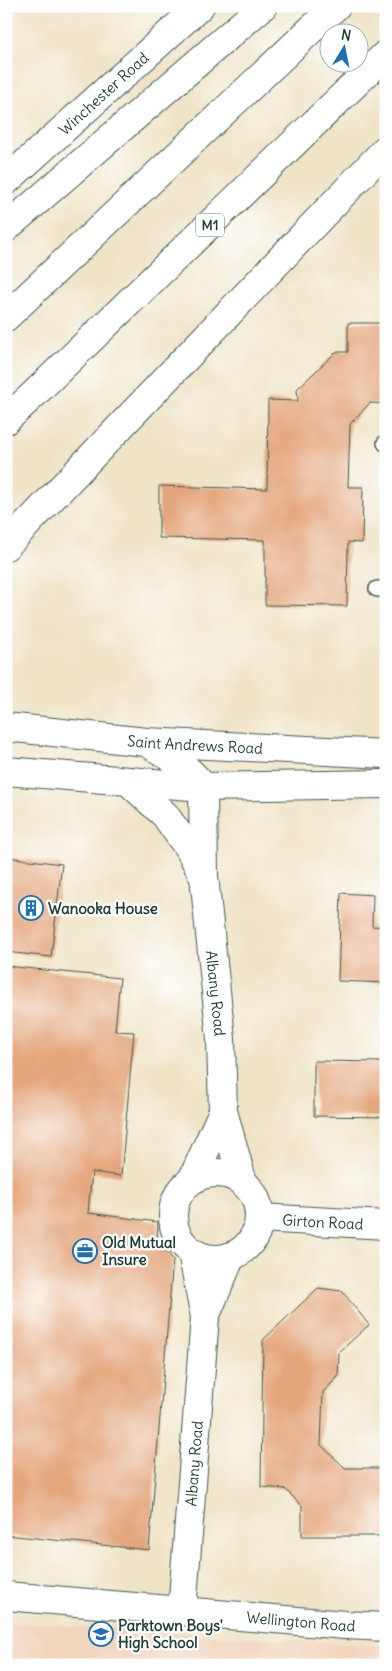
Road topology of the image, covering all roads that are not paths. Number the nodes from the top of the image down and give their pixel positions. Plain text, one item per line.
1 (200, 6) edge
2 (263, 6) edge
3 (336, 6) edge
4 (386, 54) edge
5 (386, 149) edge
6 (6, 181) edge
7 (6, 228) edge
8 (6, 318) edge
9 (33, 395) junction
10 (6, 420) edge
11 (6, 440) edge
12 (6, 546) edge
13 (6, 727) edge
14 (146, 742) junction
15 (386, 754) edge
16 (6, 771) edge
17 (128, 782) junction
18 (386, 784) edge
19 (203, 787) junction
20 (204, 876) junction
21 (223, 1111) junction
22 (192, 1180) junction
23 (243, 1183) junction
24 (259, 1218) junction
25 (386, 1225) edge
26 (192, 1252) junction
27 (231, 1256) junction
28 (206, 1318) junction
29 (6, 1596) edge
30 (182, 1611) junction
31 (386, 1626) edge

1 - 6 main road, Winchester Road
2 - 7 main road
3 - 8 main road
4 - 9 main road, M1
5 - 12 main road
9 - 10 main road, M1
9 - 11 main road
13 - 14 main road, Saint Andrews Road
14 - 15 main road, Saint Andrews Road
14 - 19 main road
16 - 17 main road
17 - 19 main road
17 - 20 main road, Albany Road
18 - 19 main road
19 - 20 main road, Albany Road
20 - 21 main road, Albany Road
21 - 22 main road, Albany Road
21 - 23 main road, Albany Road
22 - 23 main road
22 - 26 main road
23 - 24 main road
24 - 25 main road, Girton Road
24 - 27 main road
26 - 27 main road
26 - 28 main road, Albany Road
27 - 28 main road, Albany Road
28 - 30 main road, Albany Road
29 - 30 main road, Wellington Road
30 - 31 main road, Wellington Road

